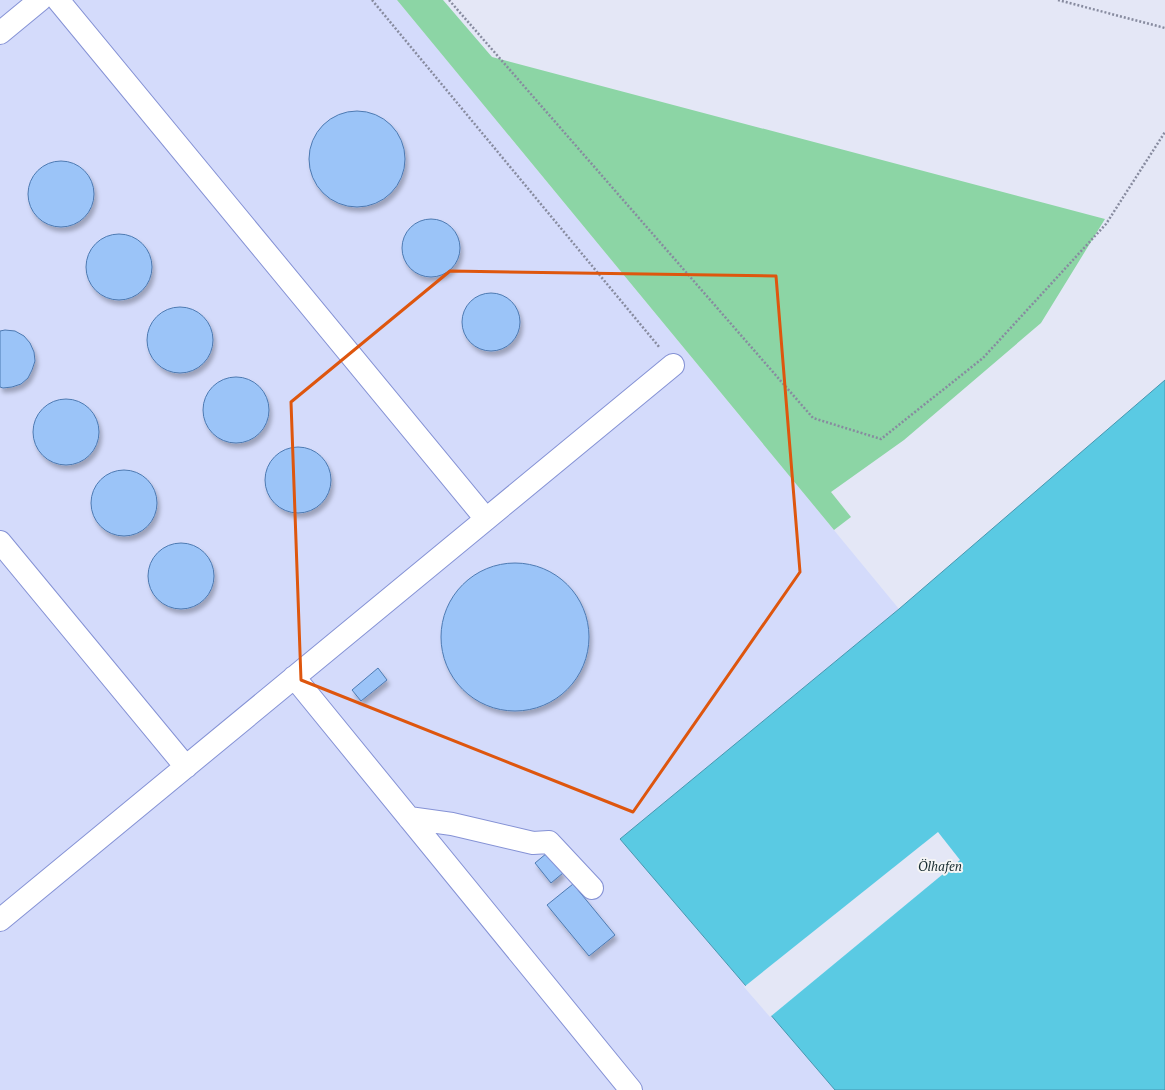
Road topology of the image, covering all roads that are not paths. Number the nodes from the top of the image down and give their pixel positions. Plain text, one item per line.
1 (40, 0) edge
2 (58, 0) edge
3 (0, 33) edge
4 (673, 365) road end
5 (486, 519) junction
6 (0, 542) edge
7 (294, 677) junction
8 (186, 767) junction
9 (409, 818) junction
10 (592, 888) dead end
11 (0, 920) edge
12 (631, 1090) edge

1 - 3 street
2 - 5 street
4 - 5 street
5 - 7 street
6 - 8 street
7 - 8 street
7 - 9 street
8 - 11 street
9 - 10 street
9 - 12 street

